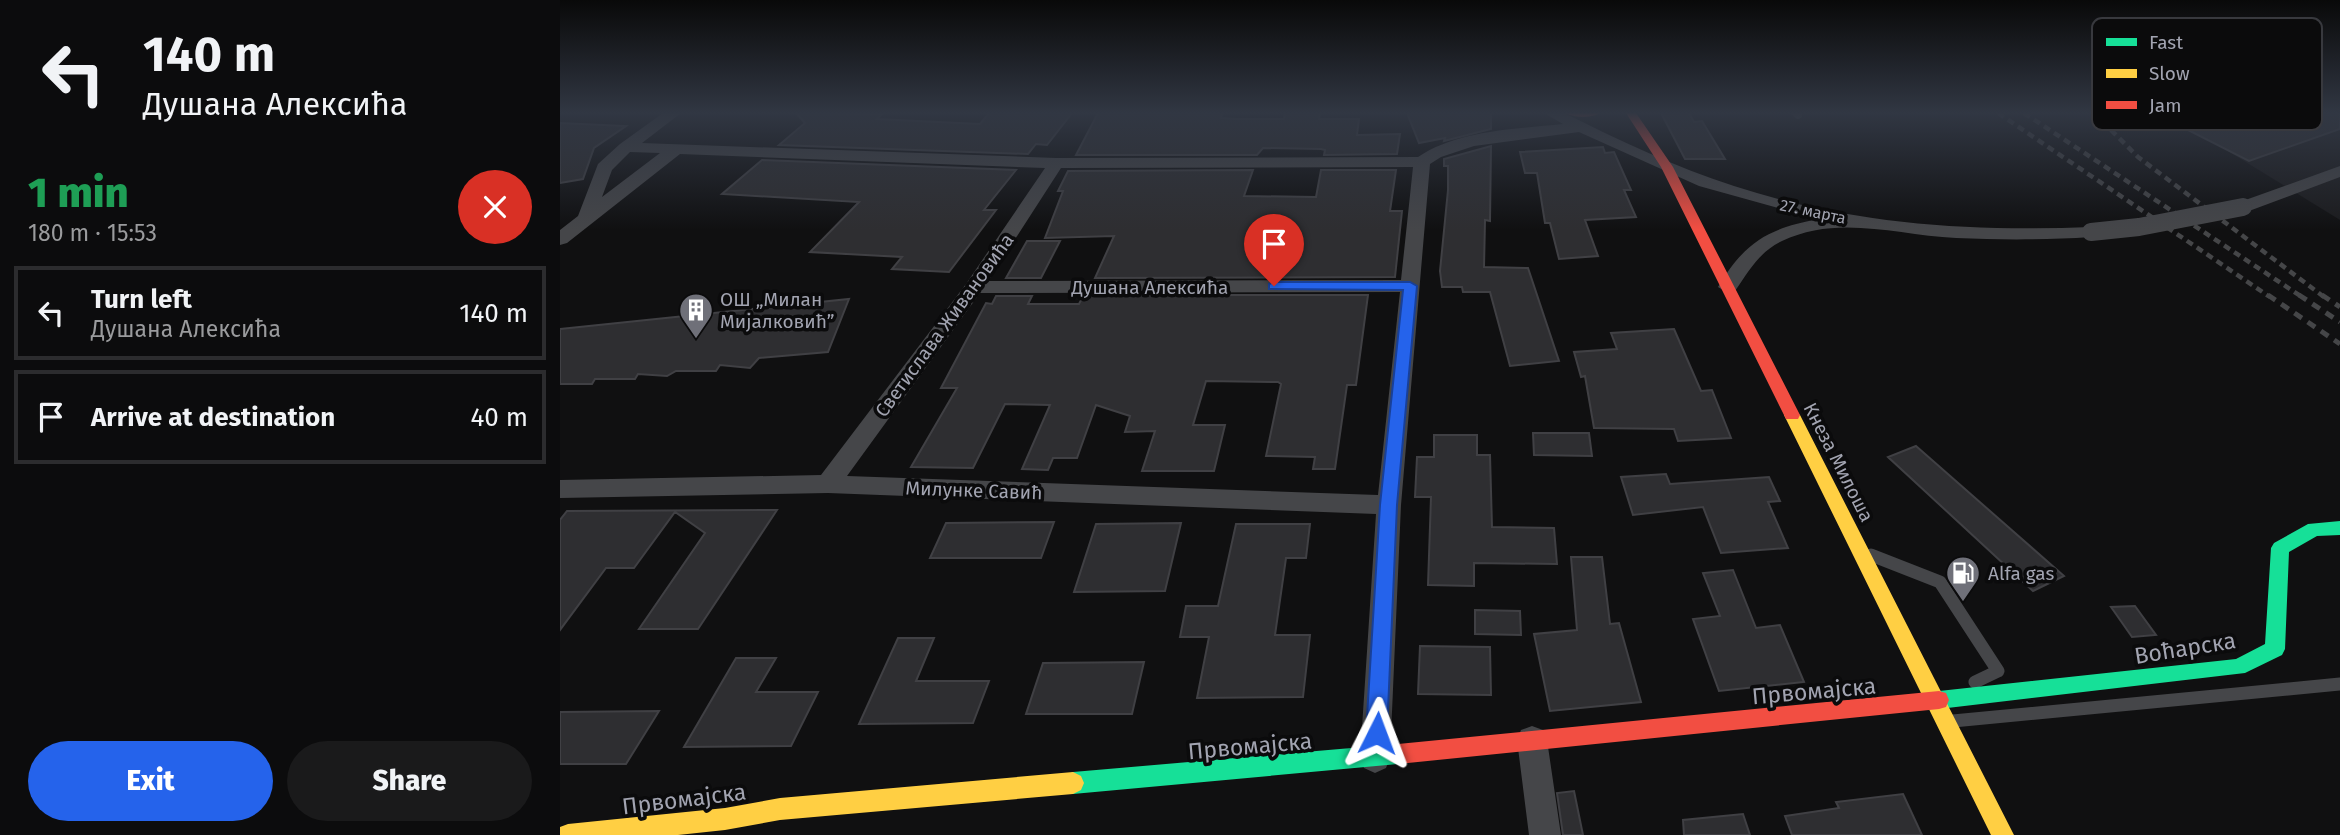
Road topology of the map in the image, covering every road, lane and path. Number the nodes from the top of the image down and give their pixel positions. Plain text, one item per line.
1 (620, 152) edge
2 (672, 152) edge
3 (757, 152) edge
4 (1434, 152) edge
5 (1635, 152) edge
6 (1657, 152) edge
7 (1422, 162) junction
8 (1056, 163) junction
9 (1667, 167) junction
10 (2340, 171) edge
11 (587, 217) junction
12 (1860, 220) junction
13 (560, 239) edge
14 (1410, 286) junction
15 (974, 287) junction
16 (1728, 287) junction
17 (828, 484) junction
18 (560, 489) edge
19 (1388, 505) junction
20 (2340, 528) edge
21 (1860, 551) junction
22 (2340, 684) edge
23 (1936, 702) junction
24 (1945, 722) junction
25 (1532, 740) junction
26 (1375, 758) junction
27 (774, 822) edge
28 (568, 835) edge
29 (1545, 835) edge
30 (2003, 835) edge

1 - 11 street
2 - 11 street
3 - 8 street
4 - 7 street
5 - 9 street, 27. марта
6 - 9 street, Кнеза Милоша
7 - 8 street
7 - 14 street
8 - 15 street, Светислава Живановића
9 - 12 street, 27. марта
9 - 16 street, Кнеза Милоша
10 - 12 street, 27. марта, bridge
11 - 13 street
12 - 16 street
14 - 15 street, Душана Алексића
14 - 19 street
15 - 17 street, Светислава Живановића
16 - 21 street, Кнеза Милоша
17 - 18 street, Милунке Савић
17 - 19 street, Милунке Савић
19 - 26 street
20 - 23 street, Воћарска
21 - 23 street, Кнеза Милоша
21 - 23 lane
22 - 24 lane
23 - 24 street, Кнеза Милоша
23 - 25 street, Првомајска
24 - 30 street, Кнеза Милоша
25 - 26 street, Првомајска
25 - 29 street
26 - 27 street, Првомајска
27 - 28 street, Првомајска

